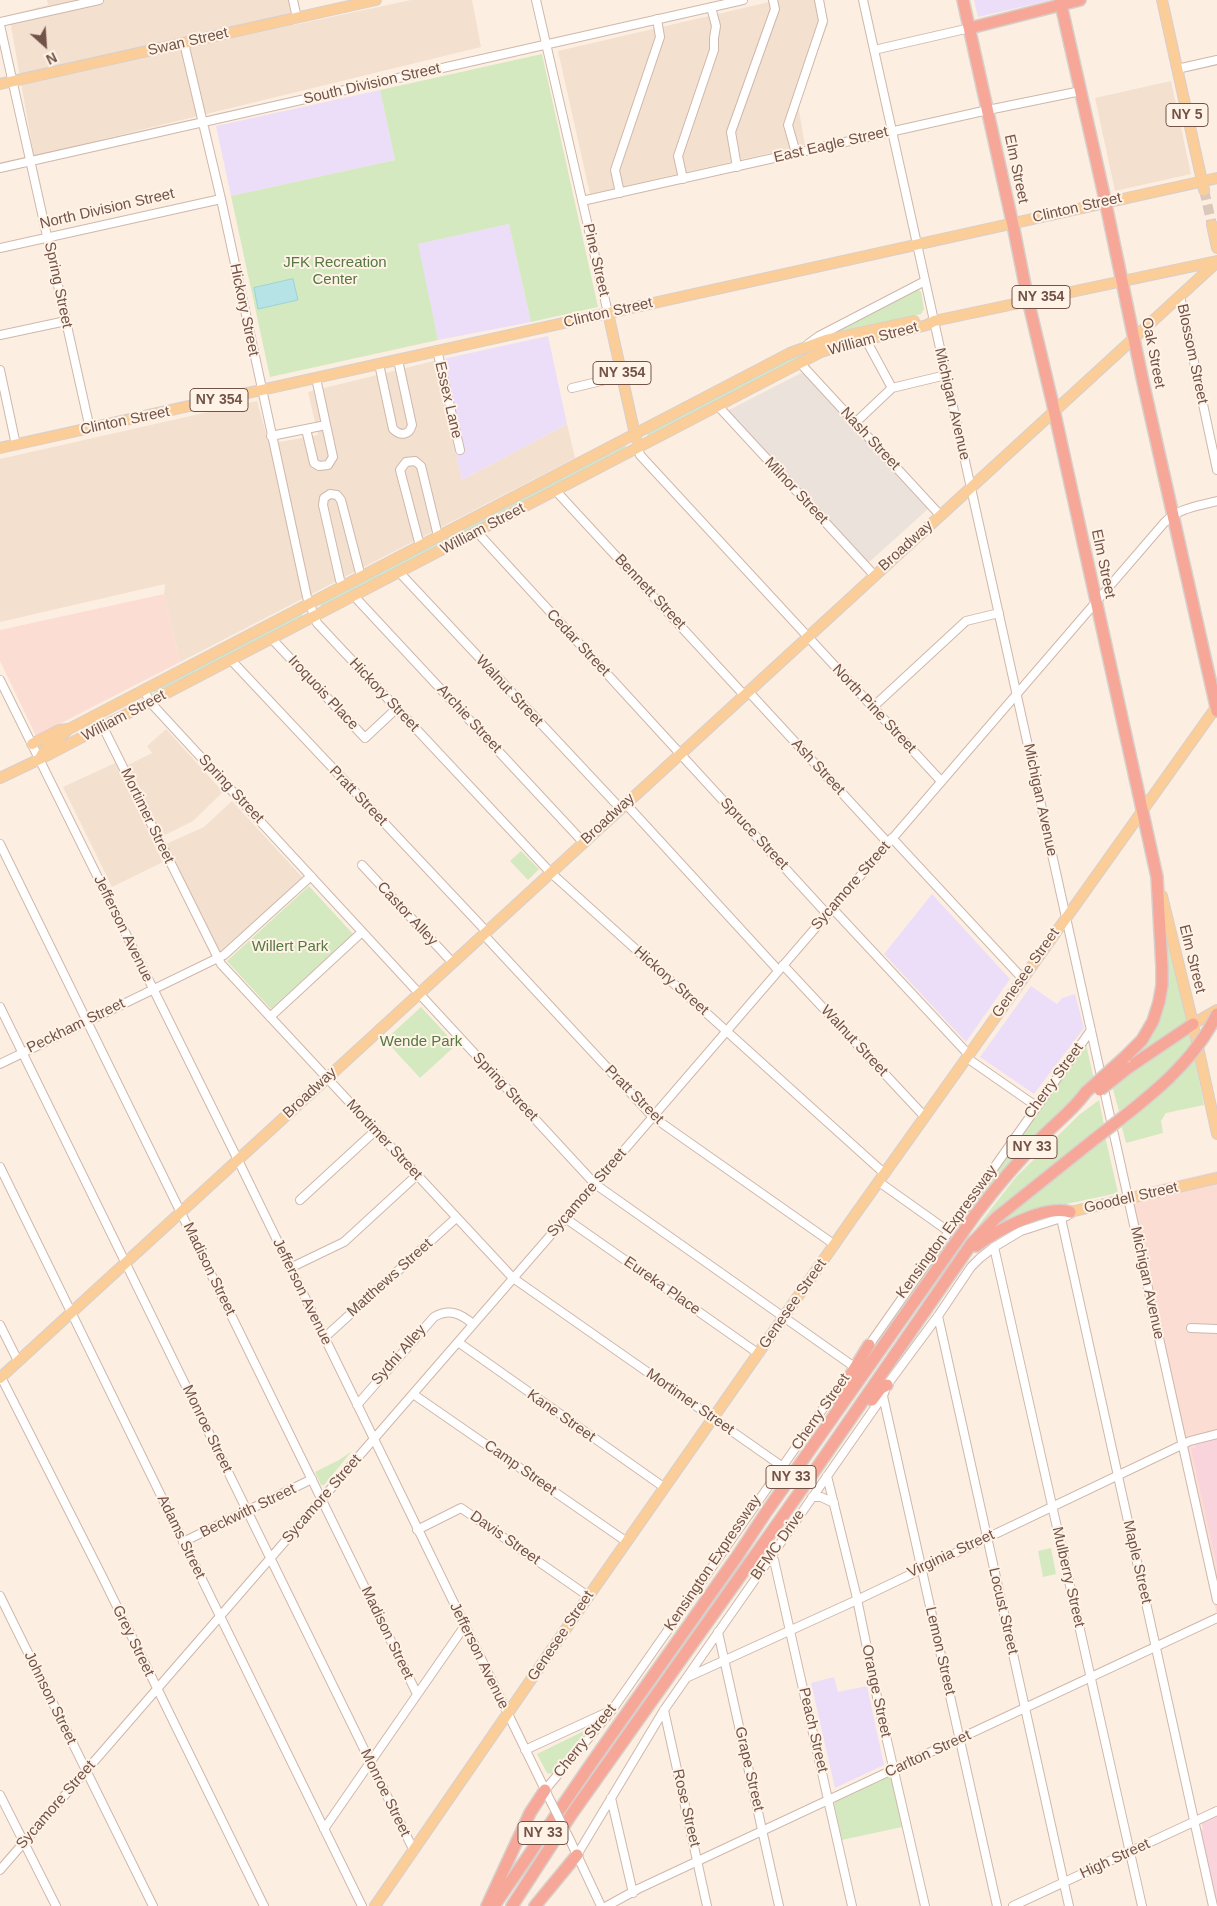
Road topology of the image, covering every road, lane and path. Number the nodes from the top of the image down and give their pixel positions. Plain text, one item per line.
1 (99, 0) edge
2 (293, 0) edge
3 (376, 0) edge
4 (536, 0) edge
5 (743, 0) edge
6 (773, 0) edge
7 (819, 0) edge
8 (863, 0) edge
9 (964, 0) edge
10 (1080, 0) edge
11 (1162, 0) edge
12 (1060, 3) edge
13 (711, 7) junction
14 (297, 18) junction
15 (657, 19) junction
16 (0, 23) edge
17 (970, 28) junction
18 (184, 43) junction
19 (546, 43) junction
20 (874, 50) junction
21 (1217, 60) edge
22 (1177, 69) junction
23 (13, 81) junction
24 (0, 84) edge
25 (1080, 91) junction
26 (988, 110) junction
27 (203, 123) junction
28 (892, 132) junction
29 (796, 153) junction
30 (31, 161) junction
31 (737, 166) junction
32 (0, 168) edge
33 (1217, 178) edge
34 (684, 179) junction
35 (1203, 185) junction
36 (620, 193) junction
37 (221, 199) junction
38 (582, 201) junction
39 (1106, 201) junction
40 (1012, 222) junction
41 (1212, 224) dead end
42 (48, 238) junction
43 (917, 243) junction
44 (0, 248) edge
45 (1217, 248) edge
46 (1217, 261) edge
47 (1123, 280) junction
48 (925, 281) junction
49 (1180, 296) junction
50 (1028, 300) junction
51 (608, 313) junction
52 (66, 321) junction
53 (934, 321) junction
54 (0, 335) edge
55 (1134, 338) junction
56 (866, 340) junction
57 (802, 348) junction
58 (437, 350) junction
59 (398, 360) junction
60 (379, 364) junction
61 (800, 364) junction
62 (0, 370) edge
63 (946, 375) junction
64 (622, 376) junction
65 (316, 378) junction
66 (572, 388) dead end
67 (892, 388) junction
68 (261, 391) junction
69 (718, 406) junction
70 (1054, 411) junction
71 (855, 423) junction
72 (326, 425) junction
73 (90, 428) junction
74 (306, 430) junction
75 (635, 434) junction
76 (271, 436) junction
77 (16, 445) junction
78 (638, 447) junction
79 (0, 448) edge
80 (460, 450) dead end
81 (1217, 470) edge
82 (971, 486) junction
83 (556, 490) junction
84 (1217, 501) edge
85 (1173, 514) junction
86 (940, 515) junction
87 (477, 532) junction
88 (438, 536) junction
89 (420, 546) junction
90 (399, 572) junction
91 (361, 576) junction
92 (874, 576) junction
93 (343, 586) junction
94 (354, 596) junction
95 (1096, 602) junction
96 (309, 604) junction
97 (999, 613) junction
98 (314, 617) junction
99 (807, 636) junction
100 (272, 639) junction
101 (231, 660) junction
102 (0, 680) edge
103 (144, 690) junction
104 (746, 693) junction
105 (1016, 694) junction
106 (150, 702) junction
107 (873, 707) junction
108 (1217, 708) edge
109 (396, 709) junction
110 (97, 714) junction
111 (103, 727) junction
112 (69, 729) junction
113 (32, 744) junction
114 (680, 754) junction
115 (39, 759) junction
116 (0, 778) edge
117 (941, 781) junction
118 (623, 806) junction
119 (1143, 809) junction
120 (890, 841) junction
121 (583, 842) junction
122 (0, 844) edge
123 (362, 865) dead end
124 (550, 872) junction
125 (311, 876) junction
126 (1158, 877) junction
127 (830, 911) junction
128 (1066, 917) junction
129 (362, 932) junction
130 (485, 933) junction
131 (218, 958) junction
132 (452, 962) junction
133 (781, 968) junction
134 (1022, 978) junction
135 (153, 989) junction
136 (419, 993) junction
137 (0, 1007) edge
138 (1217, 1010) edge
139 (1217, 1014) edge
140 (270, 1017) junction
141 (87, 1021) junction
142 (1193, 1024) junction
143 (1091, 1030) junction
144 (726, 1031) junction
145 (23, 1053) junction
146 (968, 1057) junction
147 (1127, 1062) junction
148 (0, 1064) edge
149 (326, 1078) junction
150 (1036, 1106) junction
151 (653, 1117) junction
152 (925, 1117) junction
153 (375, 1130) junction
154 (1217, 1134) edge
155 (238, 1160) junction
156 (0, 1167) edge
157 (417, 1175) junction
158 (882, 1178) junction
159 (1217, 1178) edge
160 (595, 1184) junction
161 (1129, 1198) junction
162 (300, 1200) dead end
163 (181, 1212) junction
164 (1066, 1215) junction
165 (456, 1218) junction
166 (565, 1218) junction
167 (948, 1231) junction
168 (835, 1244) junction
169 (994, 1247) junction
170 (126, 1262) junction
171 (290, 1268) junction
172 (951, 1274) junction
173 (513, 1278) junction
174 (71, 1312) junction
175 (938, 1316) junction
176 (785, 1317) junction
177 (473, 1324) junction
178 (0, 1325) edge
179 (1191, 1328) dead end
180 (1217, 1329) edge
181 (324, 1338) junction
182 (458, 1342) junction
183 (869, 1345) junction
184 (759, 1354) junction
185 (18, 1362) junction
186 (853, 1366) junction
187 (0, 1378) edge
188 (887, 1384) junction
189 (413, 1394) junction
190 (883, 1396) junction
191 (357, 1405) junction
192 (713, 1419) junction
193 (1217, 1434) edge
194 (373, 1439) junction
195 (1182, 1445) junction
196 (783, 1467) junction
197 (827, 1476) junction
198 (1118, 1476) junction
199 (312, 1479) junction
200 (809, 1479) junction
201 (665, 1488) junction
202 (812, 1497) junction
203 (321, 1498) junction
204 (834, 1503) junction
205 (1052, 1507) junction
206 (247, 1511) junction
207 (767, 1511) junction
208 (417, 1530) junction
209 (987, 1538) junction
210 (183, 1542) junction
211 (627, 1542) junction
212 (771, 1555) junction
213 (270, 1558) junction
214 (921, 1568) junction
215 (0, 1596) edge
216 (588, 1596) junction
217 (857, 1600) junction
218 (1217, 1600) edge
219 (220, 1617) junction
220 (1217, 1618) edge
221 (464, 1626) junction
222 (790, 1630) junction
223 (718, 1632) junction
224 (1156, 1648) junction
225 (724, 1660) junction
226 (686, 1678) junction
227 (1091, 1678) junction
228 (157, 1689) junction
229 (417, 1694) junction
230 (1025, 1708) junction
231 (612, 1710) junction
232 (664, 1710) junction
233 (507, 1713) junction
234 (960, 1739) junction
235 (525, 1750) junction
236 (370, 1762) junction
237 (85, 1770) junction
238 (894, 1770) junction
239 (545, 1790) junction
240 (0, 1795) edge
241 (611, 1798) junction
242 (828, 1800) junction
243 (1217, 1811) edge
244 (1194, 1822) junction
245 (324, 1829) junction
246 (763, 1831) junction
247 (24, 1842) junction
248 (414, 1851) junction
249 (1130, 1852) junction
250 (577, 1855) junction
251 (698, 1861) junction
252 (0, 1870) edge
253 (1064, 1882) junction
254 (634, 1890) junction
255 (56, 1906) edge
256 (153, 1906) edge
257 (264, 1906) edge
258 (362, 1906) edge
259 (375, 1906) edge
260 (487, 1906) edge
261 (494, 1906) edge
262 (512, 1906) edge
263 (535, 1906) edge
264 (602, 1906) edge
265 (707, 1906) edge
266 (779, 1906) edge
267 (852, 1906) edge
268 (925, 1906) edge
269 (997, 1906) edge
270 (1013, 1906) edge
271 (1069, 1906) edge
272 (1142, 1906) edge
273 (1213, 1906) edge

1 - 16 street
2 - 14 street
3 - 14 main road, Swan Street
4 - 19 street, Pine Street
5 - 13 street, South Division Street
6 - 31 street
7 - 29 street
8 - 20 street, Michigan Avenue
9 - 17 highway, Elm Street
10 - 12 highway
11 - 22 main road, NY 5
12 - 17 highway
12 - 25 highway, Oak Street
13 - 15 street, South Division Street
13 - 34 street
14 - 18 main road, Swan Street
15 - 19 street, South Division Street
15 - 36 street
16 - 23 street, Spring Street
17 - 20 street
17 - 26 highway, Elm Street
18 - 23 main road, Swan Street
18 - 27 street, Hickory Street
19 - 27 street, South Division Street
19 - 38 street, Pine Street
20 - 28 street, Michigan Avenue
21 - 22 street
22 - 35 main road, NY 5
23 - 24 main road, Swan Street
23 - 30 street, Spring Street
25 - 26 street, East Eagle Street
25 - 39 highway, Oak Street
26 - 28 street, East Eagle Street
26 - 40 highway, Elm Street
27 - 30 street, South Division Street
27 - 37 street, Hickory Street
28 - 29 street, East Eagle Street
28 - 43 street, Michigan Avenue
29 - 31 street, East Eagle Street
30 - 32 street, South Division Street
30 - 42 street, Spring Street
31 - 34 street, East Eagle Street
33 - 35 main road, Clinton Street
34 - 36 street, East Eagle Street
35 - 39 main road, Clinton Street
36 - 38 street, East Eagle Street
37 - 42 street, North Division Street
37 - 68 street, Hickory Street
38 - 51 street, Pine Street
39 - 40 main road, Clinton Street
39 - 47 highway, Oak Street
40 - 43 main road, Clinton Street
40 - 50 highway, Elm Street
41 - 45 main road
42 - 44 street, North Division Street
42 - 52 street, Spring Street
43 - 48 street, Michigan Avenue
43 - 51 main road, Clinton Street
46 - 47 main road, William Street / NY 354
46 - 49 main road, Broadway
47 - 50 main road, William Street / NY 354
47 - 55 highway, Oak Street
48 - 53 street, Michigan Avenue
48 - 57 street, William Street
49 - 55 main road, Broadway
49 - 81 street, Blossom Street
50 - 53 main road, William Street / NY 354
50 - 70 highway, Elm Street
51 - 58 main road, Clinton Street / NY 354
51 - 64 main road, Pine Street / NY 354
52 - 54 street
52 - 73 street, Spring Street
53 - 56 main road, William Street / NY 354
53 - 57 main road, William Street / NY 354
53 - 63 street, Michigan Avenue
55 - 70 main road, Broadway
55 - 85 highway, Oak Street
56 - 61 main road, William Street / NY 354
56 - 67 street
57 - 75 main road, William Street / NY 354
58 - 59 main road, Clinton Street / NY 354
58 - 80 street, Essex Lane
59 - 60 main road, Clinton Street / NY 354
59 - 60 street
60 - 65 main road, Clinton Street / NY 354
61 - 69 main road, William Street / NY 354
61 - 71 street, Nash Street
62 - 77 street
63 - 67 street
63 - 82 street, Michigan Avenue
64 - 66 street
64 - 75 main road, Pine Street / NY 354
65 - 68 main road, Clinton Street / NY 354
65 - 72 street
67 - 71 street
68 - 73 main road, Clinton Street / NY 354
68 - 76 street, Hickory Street
69 - 78 main road, William Street / NY 354
69 - 92 street, Milnor Street
70 - 82 main road, Broadway
70 - 95 highway, Elm Street
71 - 86 street, Nash Street
72 - 74 street
72 - 74 street
73 - 77 main road, Clinton Street / NY 354
74 - 76 street
75 - 78 main road, Pine Street / NY 354
75 - 88 main road, William Street / NY 354
76 - 96 street, Hickory Street
77 - 79 main road, Clinton Street / NY 354
78 - 83 main road, William Street / NY 354
78 - 99 street, Pine Street
82 - 86 main road, Broadway
82 - 97 street, Michigan Avenue
83 - 87 main road, William Street / NY 354
83 - 104 street, Bennett Street
84 - 85 street
85 - 95 street, Sycamore Street
85 - 108 highway, Oak Street
86 - 92 main road, Broadway
87 - 90 main road, William Street / NY 354
87 - 114 street, Cedar Street
88 - 89 main road, William Street / NY 354
88 - 89 street
89 - 91 main road, William Street / NY 354
90 - 94 main road, William Street / NY 354
90 - 118 street, Walnut Street
91 - 93 main road, William Street / NY 354
91 - 93 street
92 - 99 main road, Broadway
93 - 96 main road, William Street / NY 354
94 - 98 main road, William Street / NY 354
94 - 121 street, Archie Street
95 - 105 street, Sycamore Street
95 - 119 highway, Elm Street
96 - 98 street, Hickory Street
96 - 103 main road, William Street / NY 354
97 - 105 street, Michigan Avenue
97 - 107 street
98 - 100 main road, William Street / NY 354
98 - 109 street, Hickory Street
99 - 104 main road, Broadway
99 - 107 street, North Pine Street
100 - 101 main road, William Street / NY 354
100 - 109 street, Iroquois Place
101 - 106 main road, William Street / NY 354
101 - 130 street, Pratt Street
102 - 113 street, Jefferson Avenue
103 - 106 street, Spring Street
103 - 110 main road, William Street / NY 354
104 - 114 main road, Broadway
104 - 120 street, Ash Street
105 - 117 street, Sycamore Street
105 - 128 street, Michigan Avenue
106 - 111 main road, William Street / NY 354
106 - 125 street, Spring Street
107 - 117 street, North Pine Street
108 - 119 main road, Genesee Street
109 - 124 street, Hickory Street
110 - 111 street, Mortimer Street
110 - 112 main road, William Street / NY 354
111 - 115 main road, William Street / NY 354
111 - 131 street, Mortimer Street
112 - 113 main road, NY 354
112 - 115 main road, William Street / NY 354
113 - 115 street, Jefferson Avenue
114 - 118 main road, Broadway
114 - 127 street, Spruce Street
115 - 116 main road, William Street
115 - 135 street, Jefferson Avenue
117 - 120 street, Sycamore Street
118 - 121 main road, Broadway
118 - 133 street, Walnut Street
119 - 126 highway, Elm Street
119 - 128 main road, Genesee Street
120 - 127 street, Sycamore Street
120 - 134 street, Ash Street
121 - 124 main road, Broadway
122 - 141 street, Madison Street
123 - 132 street, Castor Alley
124 - 130 main road, Broadway
124 - 144 street, Hickory Street
125 - 129 street, Spring Street
125 - 131 street, Peckham Street
126 - 142 main road, Elm Street
126 - 147 highway
127 - 133 street, Sycamore Street
127 - 146 street, Spruce Street
128 - 134 main road, Genesee Street
128 - 143 street, Michigan Avenue
129 - 136 street, Spring Street
129 - 140 street
130 - 132 main road, Broadway
130 - 151 street, Pratt Street
131 - 135 street, Peckham Street
131 - 140 street, Mortimer Street
132 - 136 main road, Broadway
133 - 144 street, Sycamore Street
133 - 152 street, Walnut Street
134 - 146 main road, Genesee Street
135 - 141 street, Peckham Street
135 - 155 street, Jefferson Avenue
136 - 149 main road, Broadway
136 - 160 street, Spring Street
137 - 145 street, Monroe Street
138 - 142 main road
139 - 172 highway, bridge
140 - 149 street, Mortimer Street
141 - 145 street, Peckham Street
141 - 163 street, Madison Street
142 - 147 highway
142 - 154 main road, Elm Street
143 - 150 street, Cherry Street
143 - 161 street, Michigan Avenue
144 - 151 street, Sycamore Street
144 - 158 street, Hickory Street
145 - 148 street, Peckham Street
145 - 170 street, Monroe Street
146 - 150 street, Spruce Street
146 - 152 main road, Genesee Street
147 - 207 highway, Kensington Expressway / NY 33, bridge
149 - 153 street, Mortimer Street
149 - 155 main road, Broadway
150 - 167 street, Cherry Street
151 - 160 street, Sycamore Street
151 - 168 street, Pratt Street
152 - 158 main road, Genesee Street
153 - 157 street, Mortimer Street
153 - 162 street
155 - 163 main road, Broadway
155 - 171 street, Jefferson Avenue
156 - 174 street, Adams Street
157 - 165 street, Mortimer Street
157 - 171 street
158 - 167 street, Hickory Street
158 - 168 main road, Genesee Street
159 - 161 main road, Goodell Street / NY 33
160 - 166 street, Sycamore Street
160 - 176 street, Spring Street
161 - 164 main road, Goodell Street / NY 33
161 - 195 street, Michigan Avenue
163 - 170 main road, Broadway
163 - 199 street, Madison Street
164 - 169 street, Goodell Street
164 - 172 highway, NY 33
164 - 198 street, Maple Street
165 - 173 street, Mortimer Street
165 - 181 street, Matthews Street
166 - 173 street, Sycamore Street
166 - 184 street, Eureka Place
167 - 183 street, Cherry Street
168 - 176 main road, Genesee Street
169 - 175 street, BFMC Drive
169 - 205 street, Mulberry Street
170 - 174 main road, Broadway
170 - 206 street, Monroe Street
171 - 181 street, Jefferson Avenue
172 - 200 highway, Kensington Expressway / NY 33
173 - 177 street, Sycamore Street
173 - 192 street, Mortimer Street
174 - 185 main road, Broadway
174 - 210 street, Adams Street
175 - 188 street, BFMC Drive
175 - 209 street, Locust Street
176 - 184 main road, Genesee Street
176 - 186 street, Spring Street
177 - 182 street, Sycamore Street
177 - 191 street, Sydni Alley
178 - 185 street
179 - 180 street
181 - 191 street, Jefferson Avenue
182 - 189 street, Sycamore Street
182 - 201 street, Kane Street
183 - 186 street, Cherry Street
183 - 207 highway
184 - 192 main road, Genesee Street
185 - 187 main road, Broadway
186 - 196 street, Cherry Street
187 - 228 street, Grey Street
188 - 190 street, BFMC Drive
188 - 200 highway
189 - 194 street, Sycamore Street
189 - 211 street, Camp Street
190 - 197 street, BFMC Drive
190 - 214 street, Lemon Street
191 - 194 street, Jefferson Avenue
192 - 196 street, Mortimer Street
192 - 201 main road, Genesee Street
193 - 195 street, Virginia Street
194 - 203 street, Sycamore Street
194 - 208 street, Jefferson Avenue
195 - 198 street, Virginia Street
195 - 218 street, Michigan Avenue
196 - 231 street, Cherry Street
197 - 202 street, BFMC Drive
197 - 204 street, Orange Street
198 - 205 street, Virginia Street
198 - 224 street, Maple Street
199 - 203 street, Madison Street
199 - 206 street, Beckwith Street
200 - 262 highway, Kensington Expressway / NY 33
201 - 211 main road, Genesee Street
202 - 204 street
202 - 212 street, BFMC Drive
203 - 213 street, Sycamore Street
203 - 229 street, Madison Street
204 - 217 street, Orange Street
205 - 209 street, Virginia Street
205 - 227 street, Mulberry Street
206 - 210 street, Beckwith Street
206 - 213 street, Monroe Street
207 - 261 highway, Kensington Expressway / NY 33
208 - 216 street, Davis Street
208 - 221 street, Jefferson Avenue
209 - 214 street, Virginia Street
209 - 230 street, Locust Street
210 - 219 street, Adams Street
211 - 216 main road, Genesee Street
212 - 222 street, Peach Street
212 - 223 street, BFMC Drive
213 - 219 street, Sycamore Street
213 - 236 street, Monroe Street
214 - 217 street, Virginia Street
214 - 234 street, Lemon Street
215 - 237 street, Johnson Street
216 - 233 main road, Genesee Street
217 - 222 street, Virginia Street
217 - 238 street, Orange Street
219 - 228 street, Sycamore Street
219 - 245 street, Adams Street
220 - 224 street, Carlton Street
221 - 229 street
221 - 233 street, Jefferson Avenue
222 - 225 street, Virginia Street
222 - 242 street, Peach Street
223 - 225 street, Grape Street
223 - 226 street, BFMC Drive
224 - 227 street, Carlton Street
224 - 244 street, Maple Street
225 - 226 street, Virginia Street
225 - 246 street, Grape Street
226 - 232 street, BFMC Drive
227 - 230 street, Carlton Street
227 - 249 street, Mulberry Street
228 - 237 street, Sycamore Street
228 - 257 street, Grey Street
229 - 236 street
230 - 234 street, Carlton Street
230 - 253 street, Locust Street
231 - 235 street
231 - 239 street, Cherry Street
232 - 241 street, BFMC Drive
232 - 251 street, Rose Street
233 - 235 street, Jefferson Avenue
233 - 248 main road, Genesee Street
234 - 238 street, Carlton Street
234 - 269 street, Lemon Street
235 - 239 street, Jefferson Avenue
236 - 245 street
236 - 248 street, Monroe Street
237 - 247 street, Sycamore Street
237 - 256 street, Johnson Street
238 - 242 street, Carlton Street
238 - 268 street, Orange Street
239 - 250 street, Jefferson Avenue, bridge
239 - 260 highway
240 - 247 street
241 - 250 street, BFMC Drive
241 - 254 street
242 - 246 street, Carlton Street
242 - 267 street, Peach Street
243 - 244 street, High Street
244 - 249 street, High Street
244 - 273 street, Maple Street
245 - 258 street, Adams Street
246 - 251 street, Carlton Street
246 - 266 street, Grape Street
247 - 252 street, Sycamore Street
247 - 255 street
248 - 259 main road, Genesee Street
249 - 253 street, High Street
249 - 272 street, Mulberry Street
250 - 263 highway
250 - 264 street, Jefferson Avenue
251 - 254 street, Carlton Street
251 - 265 street, Rose Street
253 - 270 street, High Street
253 - 271 street, Locust Street
254 - 264 street, Carlton Street

